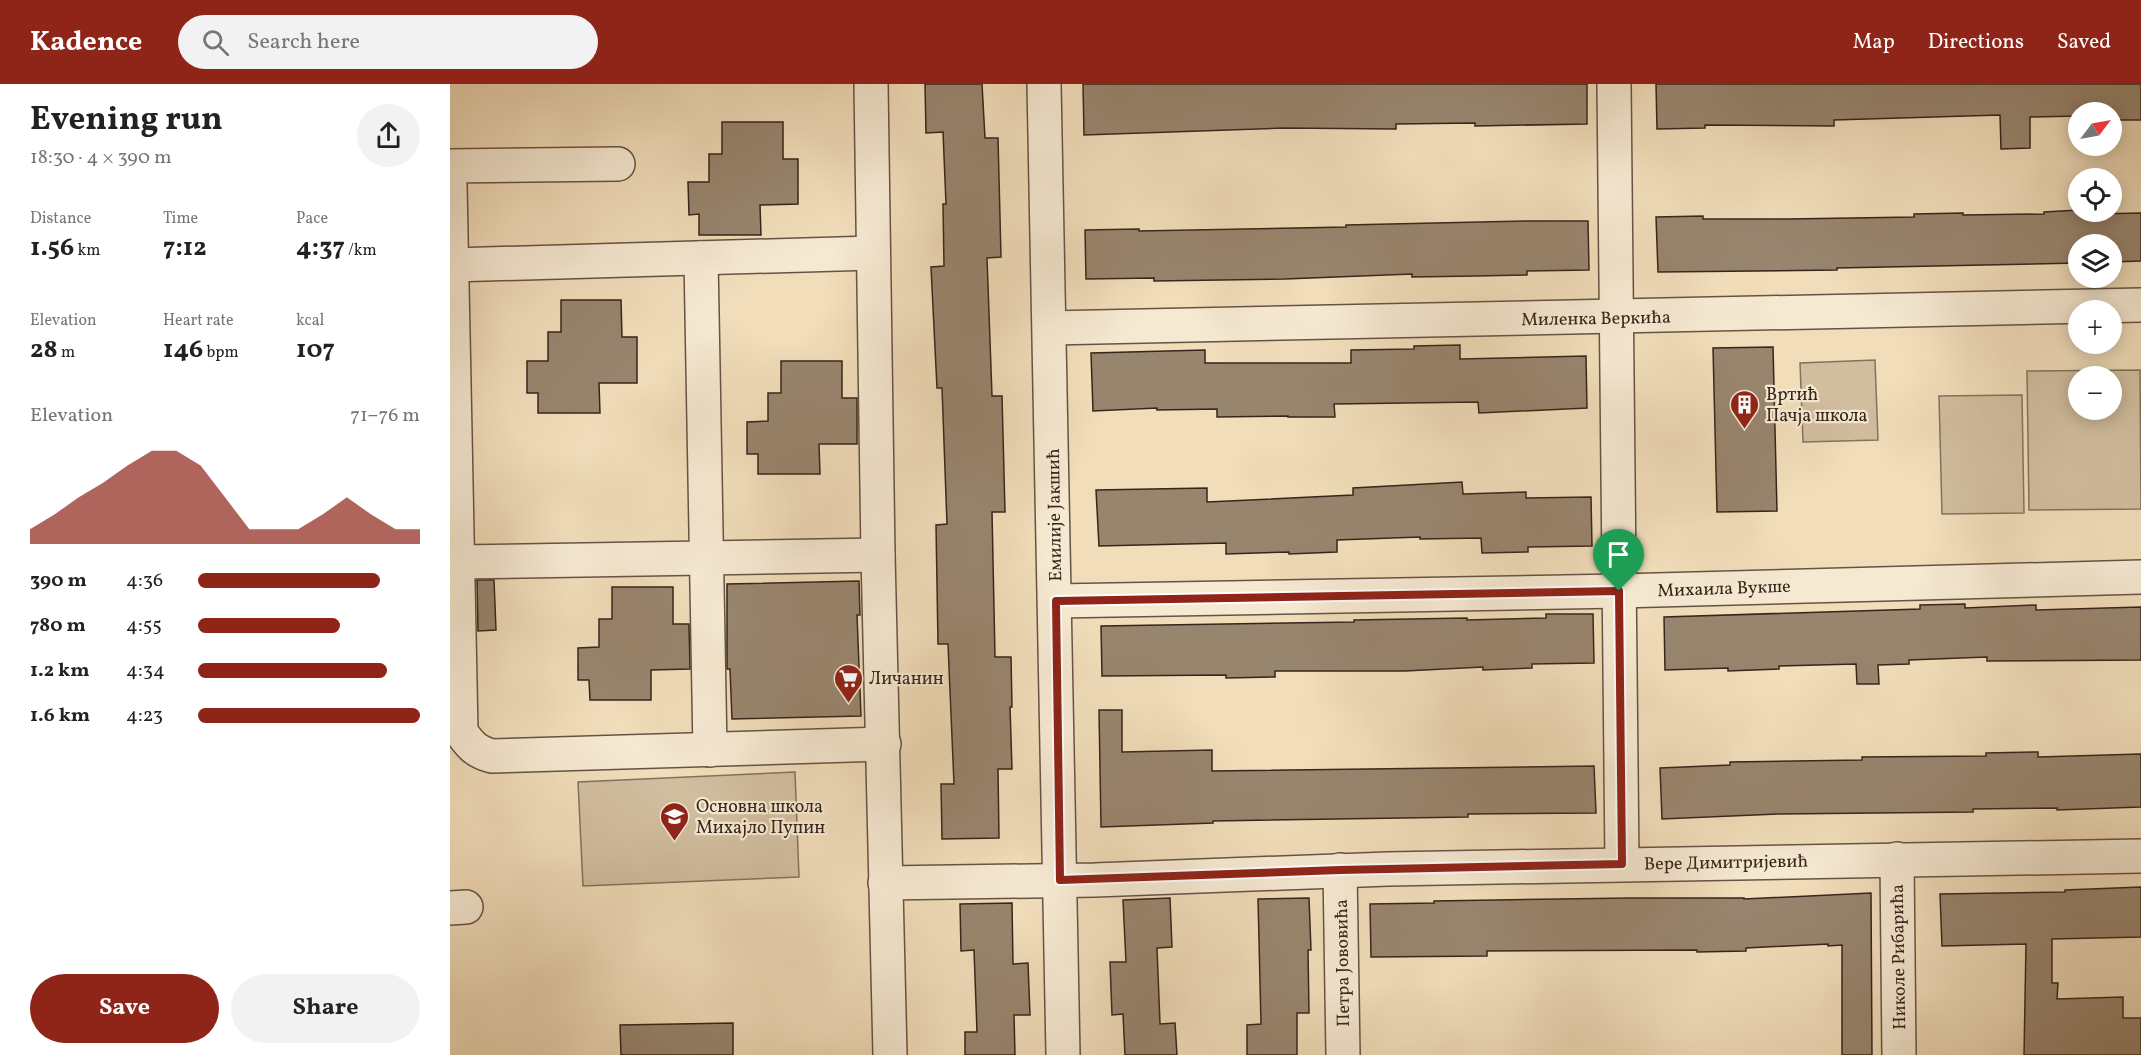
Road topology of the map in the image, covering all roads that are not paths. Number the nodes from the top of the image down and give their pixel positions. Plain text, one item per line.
1 (871, 84) edge
2 (1044, 84) edge
3 (1614, 84) edge
4 (618, 164) dead end
5 (450, 166) edge
6 (450, 185) edge
7 (873, 253) junction
8 (701, 258) junction
9 (452, 265) junction
10 (2141, 305) edge
11 (1615, 317) junction
12 (1050, 328) junction
13 (878, 555) junction
14 (705, 557) junction
15 (458, 562) junction
16 (2141, 576) edge
17 (1619, 591) junction
18 (1056, 601) junction
19 (884, 744) junction
20 (710, 750) junction
21 (2141, 856) edge
22 (1897, 859) junction
23 (1622, 864) junction
24 (1340, 870) junction
25 (1060, 880) junction
26 (885, 883) junction
27 (890, 1055) edge
28 (1063, 1055) edge
29 (1343, 1055) edge
30 (1899, 1055) edge

1 - 7 street
2 - 12 street, Емилије Јакшић
3 - 11 street
4 - 5 street
6 - 9 street
7 - 8 street
7 - 13 street
8 - 9 street
8 - 14 street
9 - 15 street
10 - 11 street, Миленка Веркића
11 - 12 street, Миленка Веркића
11 - 17 street
12 - 18 street, Емилије Јакшић
13 - 14 street
13 - 19 street
14 - 15 street
14 - 20 street
15 - 20 street
16 - 17 street, Михаила Вукше
17 - 18 street, Михаила Вукше
17 - 23 street
18 - 25 street, Емилије Јакшић
19 - 20 street
19 - 26 street
21 - 22 street, Вере Димитријевић
22 - 23 street, Вере Димитријевић
22 - 30 street, Николе Рибарића
23 - 24 street, Вере Димитријевић
24 - 25 street, Вере Димитријевић
24 - 29 street, Петра Јововића
25 - 26 street, Вере Димитријевић
25 - 28 street, Емилије Јакшић
26 - 27 street

